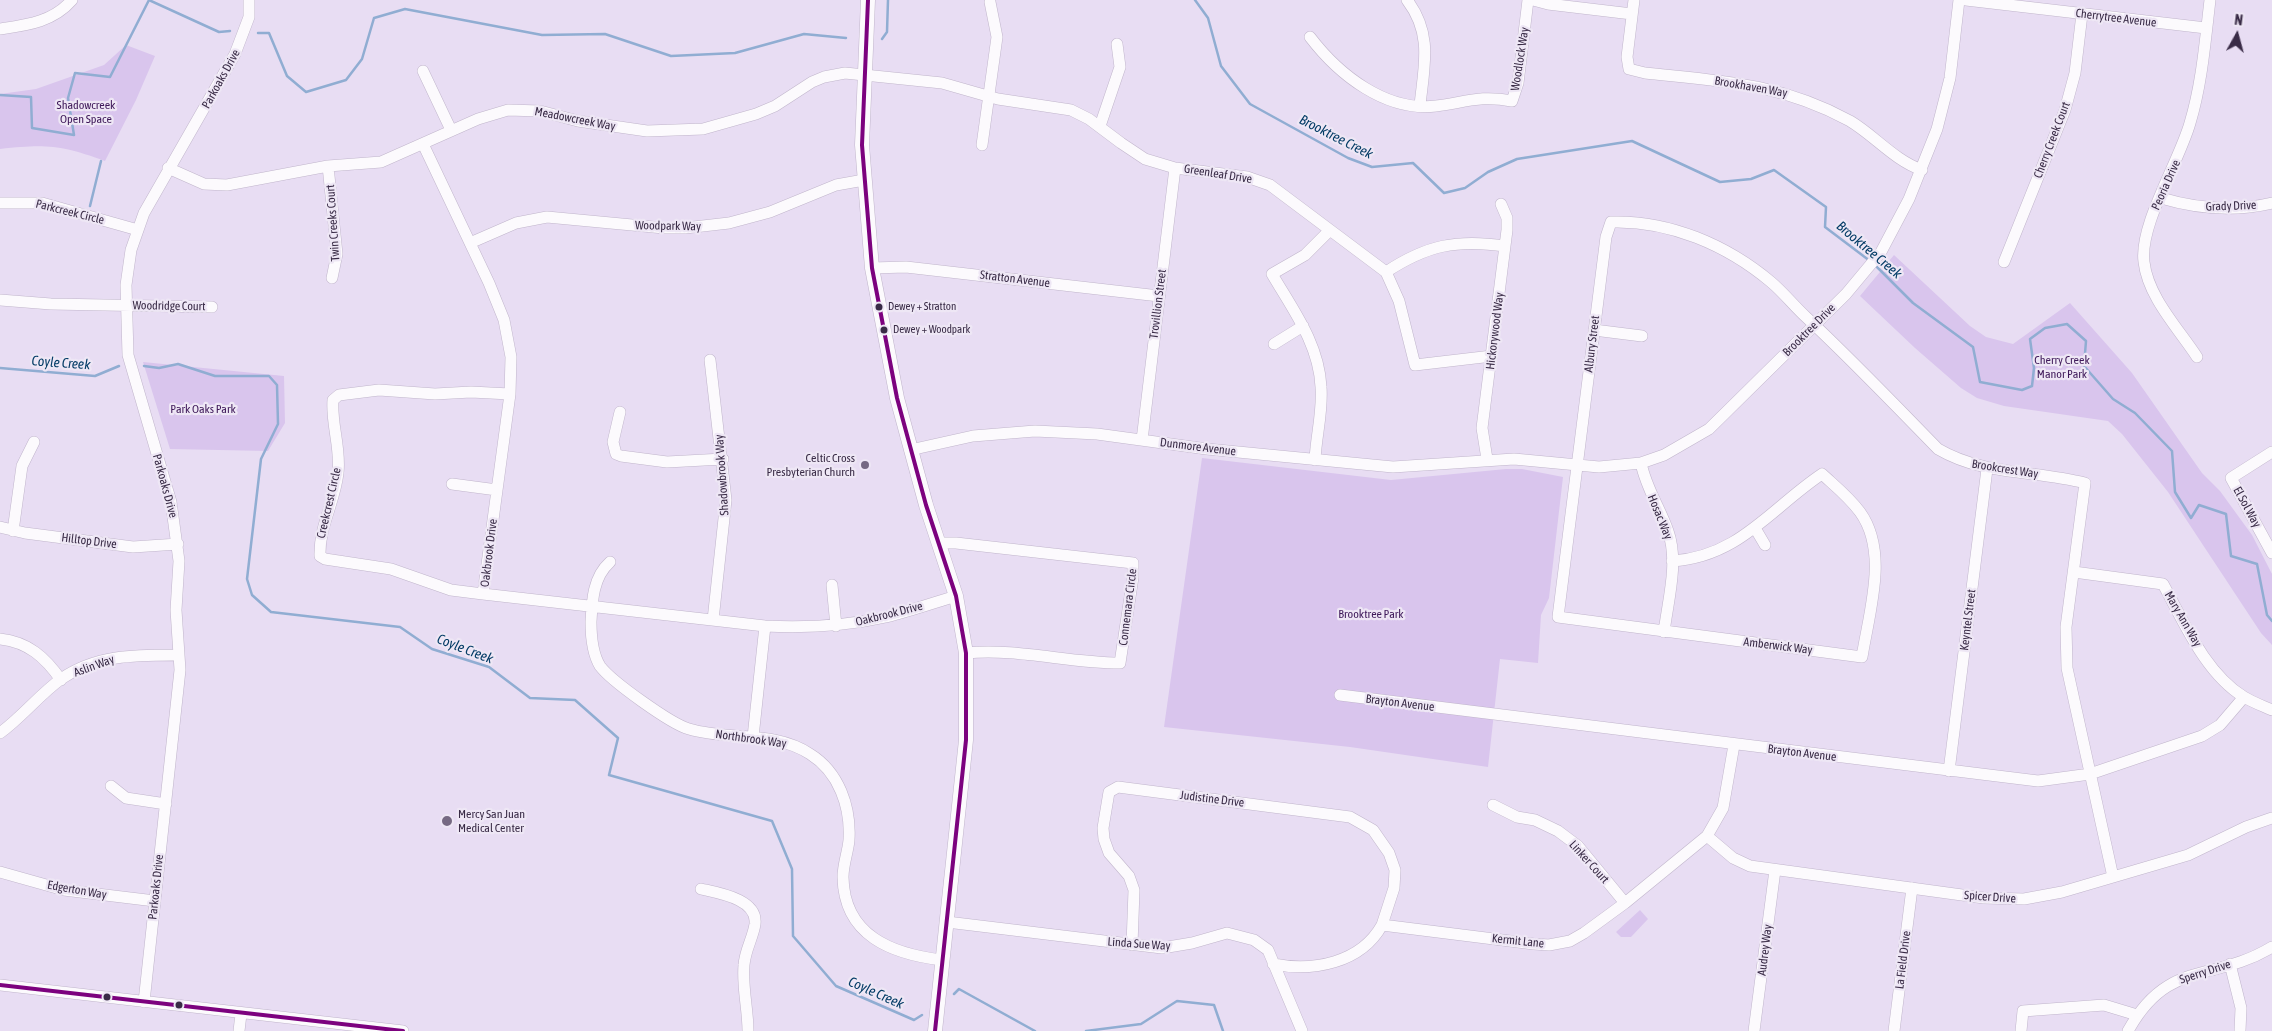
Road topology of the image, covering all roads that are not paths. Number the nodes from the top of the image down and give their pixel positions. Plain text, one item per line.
1 (72, 0) edge
2 (249, 0) edge
3 (868, 0) edge
4 (1407, 0) edge
5 (1528, 0) edge
6 (1533, 0) edge
7 (1634, 0) edge
8 (1959, 0) edge
9 (1966, 0) edge
10 (2210, 0) edge
11 (990, 2) dead end
12 (1632, 14) junction
13 (2082, 14) junction
14 (2206, 28) junction
15 (0, 29) edge
16 (1310, 38) dead end
17 (1117, 44) dead end
18 (423, 71) dead end
19 (864, 74) junction
20 (990, 97) junction
21 (1420, 106) junction
22 (1100, 126) junction
23 (452, 130) junction
24 (424, 144) junction
25 (982, 145) dead end
26 (328, 166) junction
27 (168, 168) junction
28 (1175, 168) junction
29 (1922, 170) junction
30 (864, 180) junction
31 (2161, 198) junction
32 (0, 203) edge
33 (2272, 203) edge
34 (1501, 204) dead end
35 (1611, 222) joint
36 (138, 230) junction
37 (1330, 230) junction
38 (470, 243) junction
39 (1505, 246) junction
40 (2004, 262) dead end
41 (872, 268) junction
42 (1386, 272) junction
43 (332, 278) dead end
44 (1159, 296) junction
45 (0, 300) edge
46 (126, 305) junction
47 (212, 307) dead end
48 (1815, 325) junction
49 (1303, 326) junction
50 (1594, 330) junction
51 (1642, 336) dead end
52 (1274, 344) dead end
53 (1492, 356) junction
54 (2197, 357) dead end
55 (710, 360) dead end
56 (510, 394) junction
57 (620, 412) dead end
58 (1142, 440) junction
59 (34, 442) dead end
60 (910, 450) junction
61 (2272, 452) edge
62 (723, 459) junction
63 (1486, 459) junction
64 (1314, 460) junction
65 (1641, 463) junction
66 (1576, 466) junction
67 (1987, 469) junction
68 (452, 484) dead end
69 (497, 490) junction
70 (0, 527) edge
71 (1755, 528) junction
72 (13, 531) junction
73 (938, 543) junction
74 (178, 544) junction
75 (1765, 545) dead end
76 (2272, 552) edge
77 (1672, 561) junction
78 (610, 562) dead end
79 (2074, 572) junction
80 (832, 585) dead end
81 (484, 594) junction
82 (956, 596) junction
83 (592, 606) junction
84 (713, 620) junction
85 (765, 626) junction
86 (836, 626) junction
87 (1664, 632) junction
88 (0, 639) edge
89 (966, 653) junction
90 (179, 655) junction
91 (60, 680) junction
92 (1340, 695) dead end
93 (2244, 697) junction
94 (2272, 710) edge
95 (0, 733) edge
96 (753, 737) junction
97 (1734, 745) junction
98 (1949, 771) junction
99 (2090, 774) junction
100 (111, 786) dead end
101 (166, 804) junction
102 (1493, 804) dead end
103 (2272, 818) edge
104 (1707, 836) junction
105 (1775, 870) junction
106 (0, 872) edge
107 (2113, 877) junction
108 (1912, 888) junction
109 (701, 889) dead end
110 (155, 902) junction
111 (1625, 903) junction
112 (947, 922) junction
113 (1382, 925) junction
114 (1132, 945) junction
115 (2272, 947) edge
116 (942, 960) junction
117 (1273, 964) junction
118 (2230, 964) junction
119 (0, 985) edge
120 (144, 1002) junction
121 (241, 1014) junction
122 (2136, 1015) junction
123 (239, 1031) edge
124 (403, 1031) edge
125 (748, 1031) edge
126 (935, 1031) edge
127 (1302, 1031) edge
128 (1754, 1031) edge
129 (1894, 1031) edge
130 (2021, 1031) edge
131 (2128, 1031) edge
132 (2240, 1031) edge

1 - 15 street
2 - 27 street, Parkoaks Drive
3 - 19 main road
4 - 21 street
5 - 21 street, Woodlock Way
6 - 12 street
7 - 12 street, Brookhaven Way
8 - 29 street, Brooktree Drive
9 - 13 street, Cherrytree Avenue
10 - 14 street, Peoria Drive
11 - 20 street
12 - 29 street, Brookhaven Way
13 - 14 street, Cherrytree Avenue
13 - 40 street, Cherry Creek Court
14 - 31 street, Peoria Drive
16 - 21 street, Woodlock Way
17 - 22 street
18 - 23 street
19 - 20 street, Greenleaf Drive
19 - 23 street, Meadowcreek Way
19 - 30 main road
20 - 22 street, Greenleaf Drive
20 - 25 street
22 - 28 street, Greenleaf Drive
23 - 24 street, Meadowcreek Way
24 - 26 street, Meadowcreek Way
24 - 38 street, Oakbrook Drive
26 - 27 street, Meadowcreek Way
26 - 43 street, Twin Creeks Court
27 - 36 street, Parkoaks Drive
28 - 37 street, Greenleaf Drive
28 - 44 street, Trovillion Street
29 - 48 street, Brooktree Drive
30 - 38 street, Woodpark Way
30 - 41 main road
31 - 33 street, Grady Drive
31 - 54 street, Peoria Drive
32 - 36 street, Parkcreek Circle
34 - 39 street, Hickorywood Way
35 - 48 street, Brookcrest Way
35 - 50 street, Albury Street
36 - 46 street, Parkoaks Drive
37 - 42 street, Greenleaf Drive
37 - 49 street
38 - 56 street, Oakbrook Drive
39 - 42 street
39 - 53 street, Hickorywood Way
41 - 44 street, Stratton Avenue
41 - 60 main road
42 - 53 street, Greenleaf Drive
44 - 58 street, Trovillion Street
45 - 46 street
46 - 47 street, Woodridge Court
46 - 74 street, Parkoaks Drive
48 - 65 street, Brooktree Drive
48 - 67 street, Brookcrest Way
49 - 52 street
49 - 64 street
50 - 51 street
50 - 66 street, Albury Street
53 - 63 street, Hickorywood Way
55 - 62 street, Shadowbrook Way
56 - 69 street, Oakbrook Drive
56 - 81 street, Creekcrest Circle
57 - 62 street
58 - 60 street, Dunmore Avenue
58 - 64 street, Dunmore Avenue
59 - 72 street
60 - 73 main road
61 - 76 street, El Sol Way
62 - 84 street, Shadowbrook Way
63 - 64 street, Dunmore Avenue
63 - 66 street, Brooktree Drive
65 - 66 street, Brooktree Drive
65 - 77 street, Hosac Way
66 - 87 street, Amberwick Way
67 - 79 street, Brookcrest Way
67 - 98 street, Keyntel Street
68 - 69 street
69 - 81 street, Oakbrook Drive
70 - 72 street, Hilltop Drive
71 - 75 street
71 - 77 street, Amberwick Way
71 - 87 street, Amberwick Way
72 - 74 street, Hilltop Drive
73 - 82 main road
73 - 89 street, Connemara Circle
74 - 90 street, Parkoaks Drive
77 - 87 street, Hosac Way
78 - 83 street, Northbrook Way
79 - 93 street, Mary Ann Way
79 - 99 street, Brookcrest Way
80 - 86 street
81 - 83 street, Oakbrook Drive
82 - 86 street, Oakbrook Drive
82 - 89 main road
83 - 84 street, Oakbrook Drive
83 - 96 street, Northbrook Way
84 - 85 street, Oakbrook Drive
85 - 86 street, Oakbrook Drive
85 - 96 street
88 - 91 street
89 - 112 main road
90 - 91 street, Aslin Way
90 - 101 street, Parkoaks Drive
91 - 95 street, Aslin Way
92 - 97 street, Brayton Avenue
93 - 94 street, Mary Ann Way
93 - 99 street, Brayton Avenue
96 - 116 street, Northbrook Way
97 - 98 street, Brayton Avenue
97 - 104 street, Kermit Lane
98 - 99 street, Brayton Avenue
99 - 107 street, Brookcrest Way
100 - 101 street
101 - 110 street, Parkoaks Drive
102 - 111 street, Linker Court
103 - 107 street, Spicer Drive
104 - 105 street, Spicer Drive
104 - 111 street, Kermit Lane
105 - 108 street, Spicer Drive
105 - 128 street, Audrey Way
106 - 110 street, Edgerton Way
107 - 108 street, Spicer Drive
108 - 129 street, La Field Drive
109 - 125 street
110 - 120 street, Parkoaks Drive
111 - 113 street, Kermit Lane
112 - 114 street, Linda Sue Way
112 - 116 main road
113 - 114 street, Judistine Drive
113 - 117 street
114 - 117 street, Linda Sue Way
115 - 118 street, Sperry Drive
116 - 126 main road
117 - 127 street, Linda Sue Way
118 - 122 street, Sperry Drive
118 - 132 street
119 - 120 street
120 - 121 street
121 - 123 street
121 - 124 street
122 - 130 street
122 - 131 street, Sperry Drive

